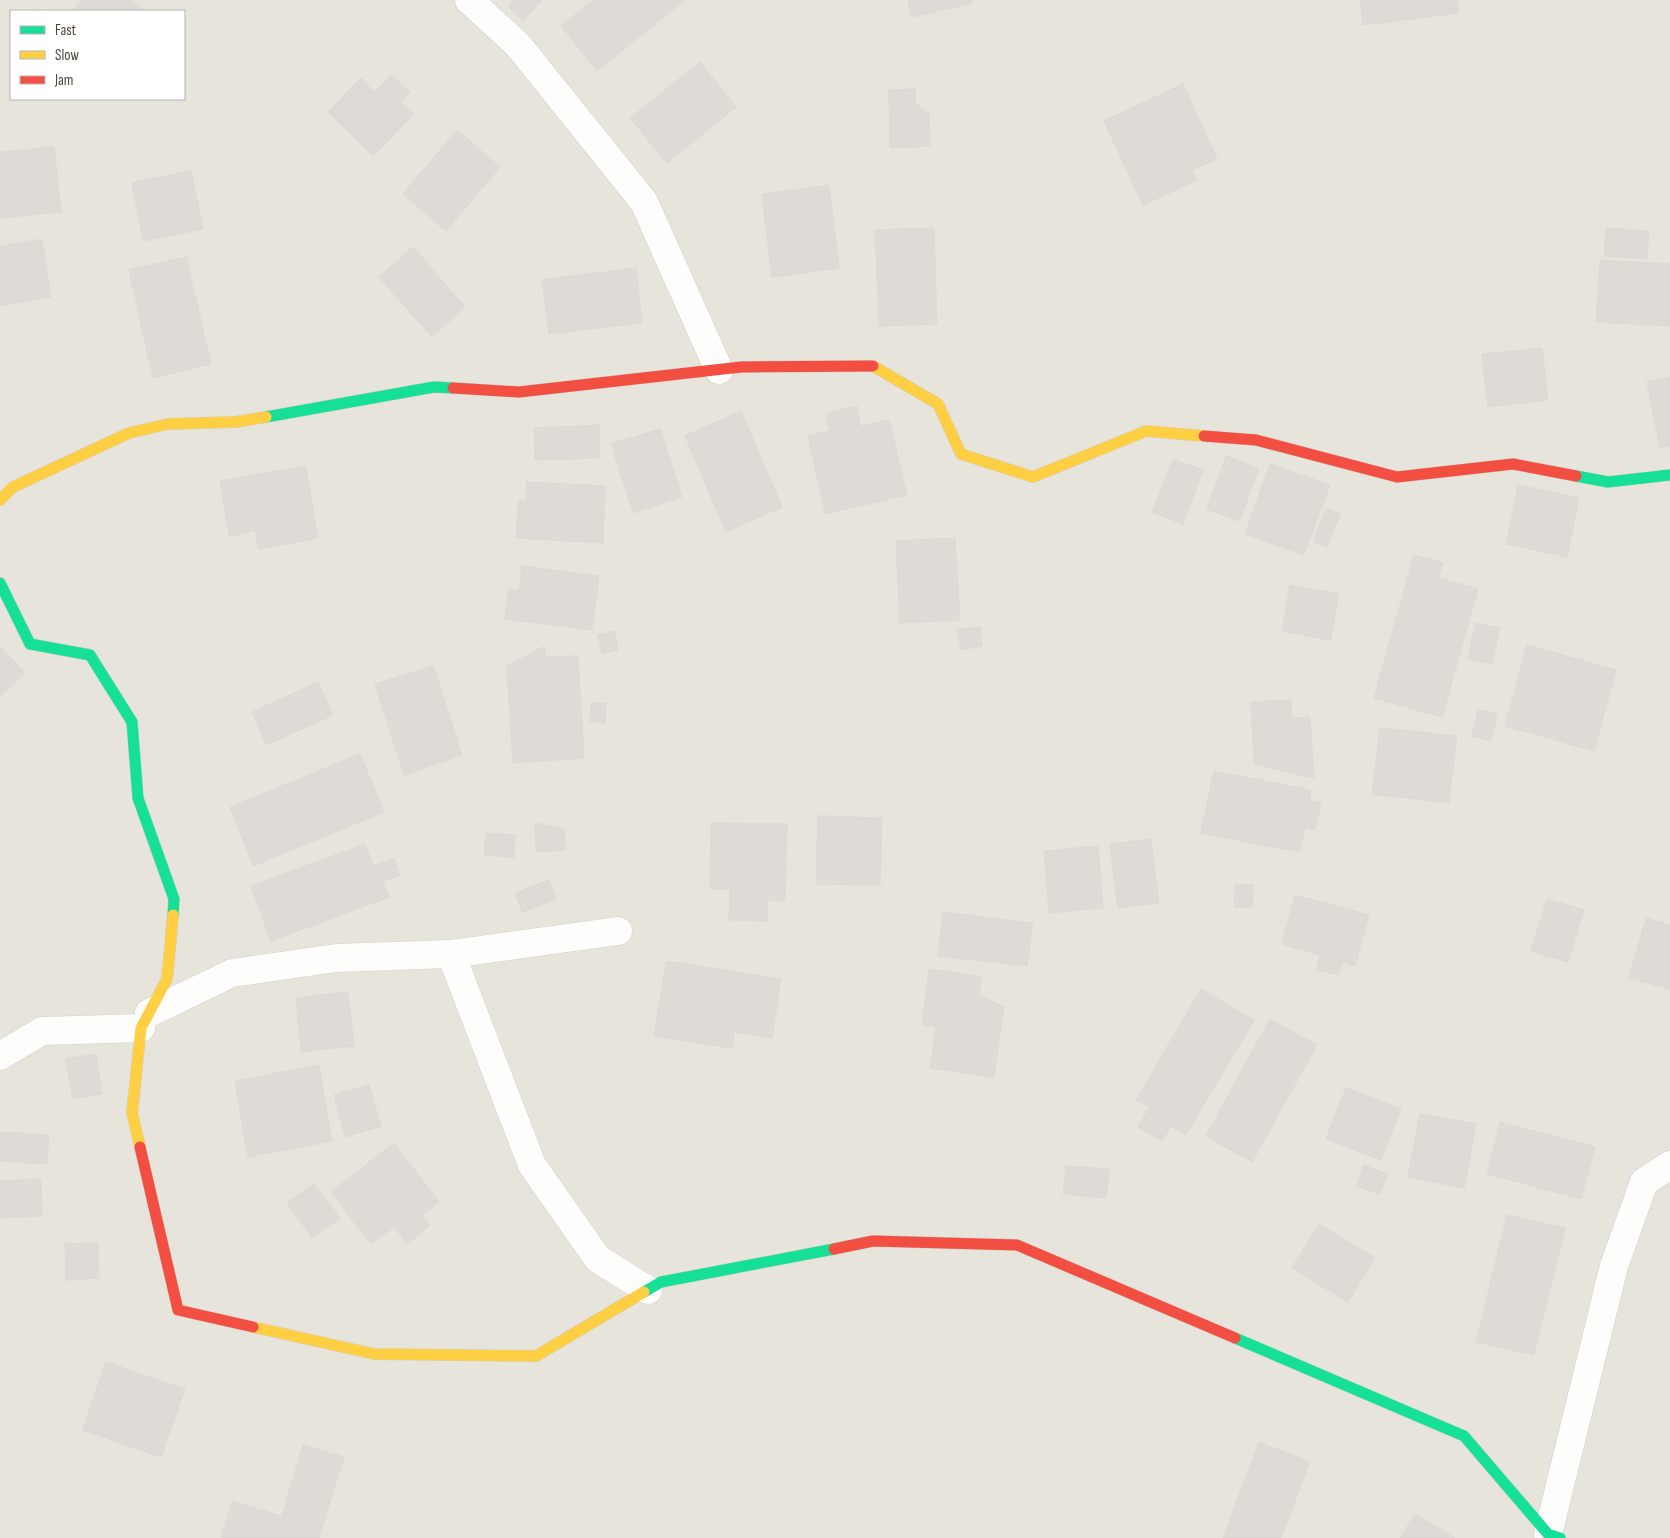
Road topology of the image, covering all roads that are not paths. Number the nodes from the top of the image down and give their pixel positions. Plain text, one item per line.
1 (469, 0) edge
2 (719, 370) junction
3 (1670, 475) edge
4 (0, 500) edge
5 (0, 583) edge
6 (618, 931) dead end
7 (451, 954) junction
8 (145, 1020) junction
9 (0, 1056) edge
10 (1670, 1165) edge
11 (648, 1290) junction
12 (1554, 1536) edge

1 - 2 street
2 - 3 street
2 - 4 street
5 - 8 street
6 - 7 street
7 - 8 street
7 - 11 street
8 - 9 street
8 - 11 street
10 - 12 street
11 - 12 street

